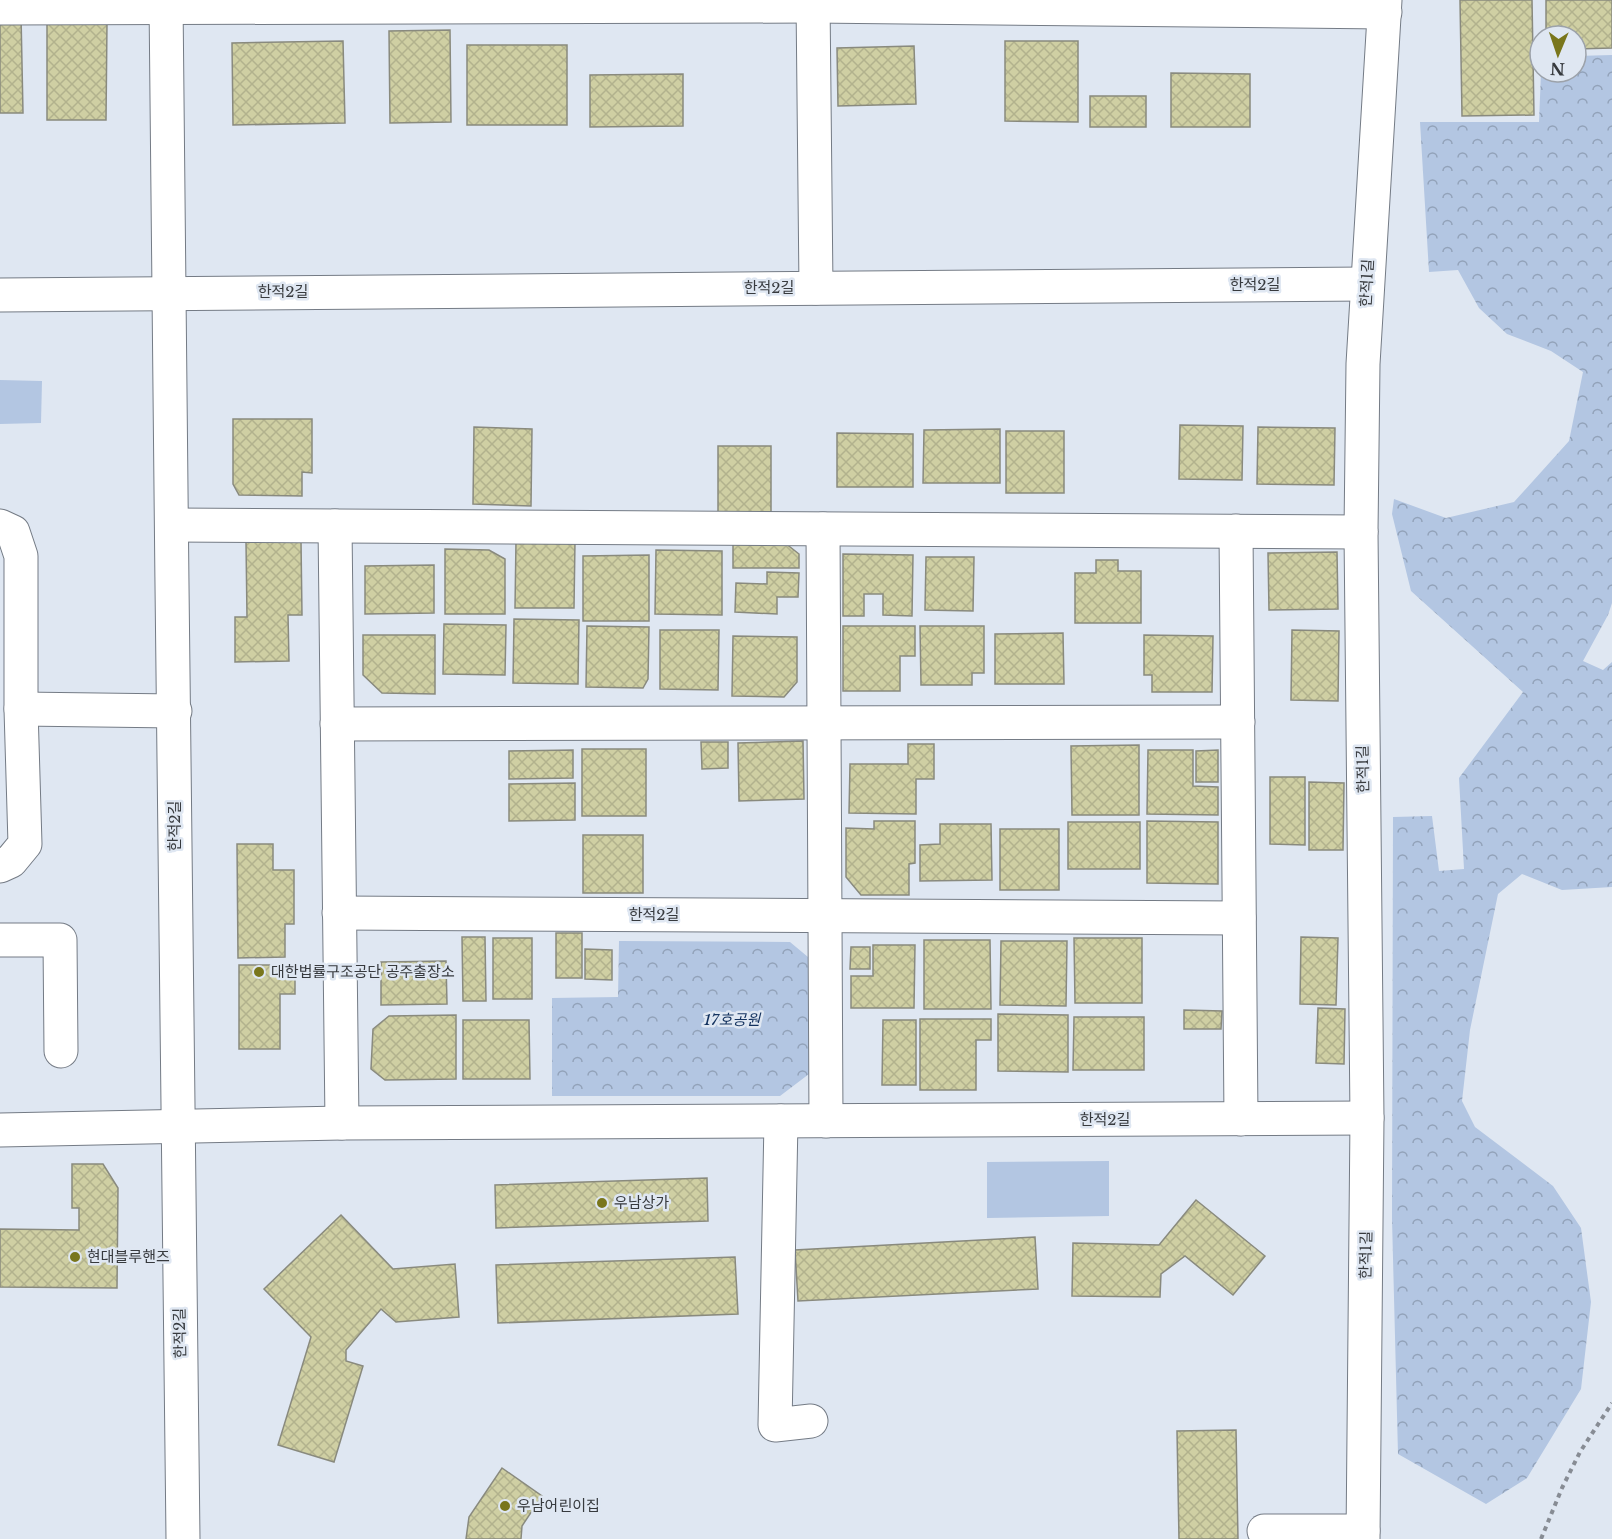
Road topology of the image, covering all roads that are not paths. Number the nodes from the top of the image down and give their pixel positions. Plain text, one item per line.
1 (166, 3) edge
2 (813, 3) edge
3 (1385, 6) edge
4 (0, 8) edge
5 (1367, 284) junction
6 (816, 288) junction
7 (170, 293) junction
8 (0, 295) edge
9 (172, 525) junction
10 (0, 526) edge
11 (335, 526) junction
12 (823, 529) junction
13 (1236, 531) junction
14 (1361, 532) junction
15 (21, 709) junction
16 (175, 711) junction
17 (1238, 722) junction
18 (824, 723) junction
19 (337, 724) junction
20 (0, 866) edge
21 (339, 913) junction
22 (825, 916) junction
23 (1239, 918) junction
24 (0, 940) edge
25 (61, 1051) dead end
26 (1367, 1118) junction
27 (1241, 1119) junction
28 (781, 1121) junction
29 (826, 1121) junction
30 (342, 1123) junction
31 (177, 1127) junction
32 (0, 1130) edge
33 (811, 1421) dead end
34 (1264, 1530) dead end
35 (1363, 1535) edge
36 (183, 1539) edge

1 - 2 street
1 - 4 street
1 - 7 street, 한적2길
2 - 3 street
2 - 6 street
3 - 5 street, 한적1길
5 - 6 street, 한적2길
5 - 14 street, 한적1길
6 - 7 street, 한적2길
7 - 8 street, 한적2길
7 - 9 street, 한적2길
9 - 11 street
9 - 16 street, 한적2길
10 - 15 street
11 - 12 street
11 - 19 street
12 - 13 street
12 - 18 street
13 - 14 street
13 - 17 street
14 - 26 street, 한적1길
15 - 16 street
15 - 20 street
16 - 31 street, 한적2길
17 - 18 street
17 - 23 street
18 - 19 street
18 - 22 street
19 - 21 street
21 - 22 street, 한적2길
21 - 30 street
22 - 23 street, 한적2길
22 - 29 street
23 - 27 street
24 - 25 street
26 - 27 street, 한적2길
26 - 35 street, 한적1길
27 - 29 street, 한적2길
28 - 29 street, 한적2길
28 - 30 street, 한적2길
28 - 33 street
30 - 31 street, 한적2길
31 - 32 street, 한적2길
31 - 36 street, 한적2길
34 - 35 street

